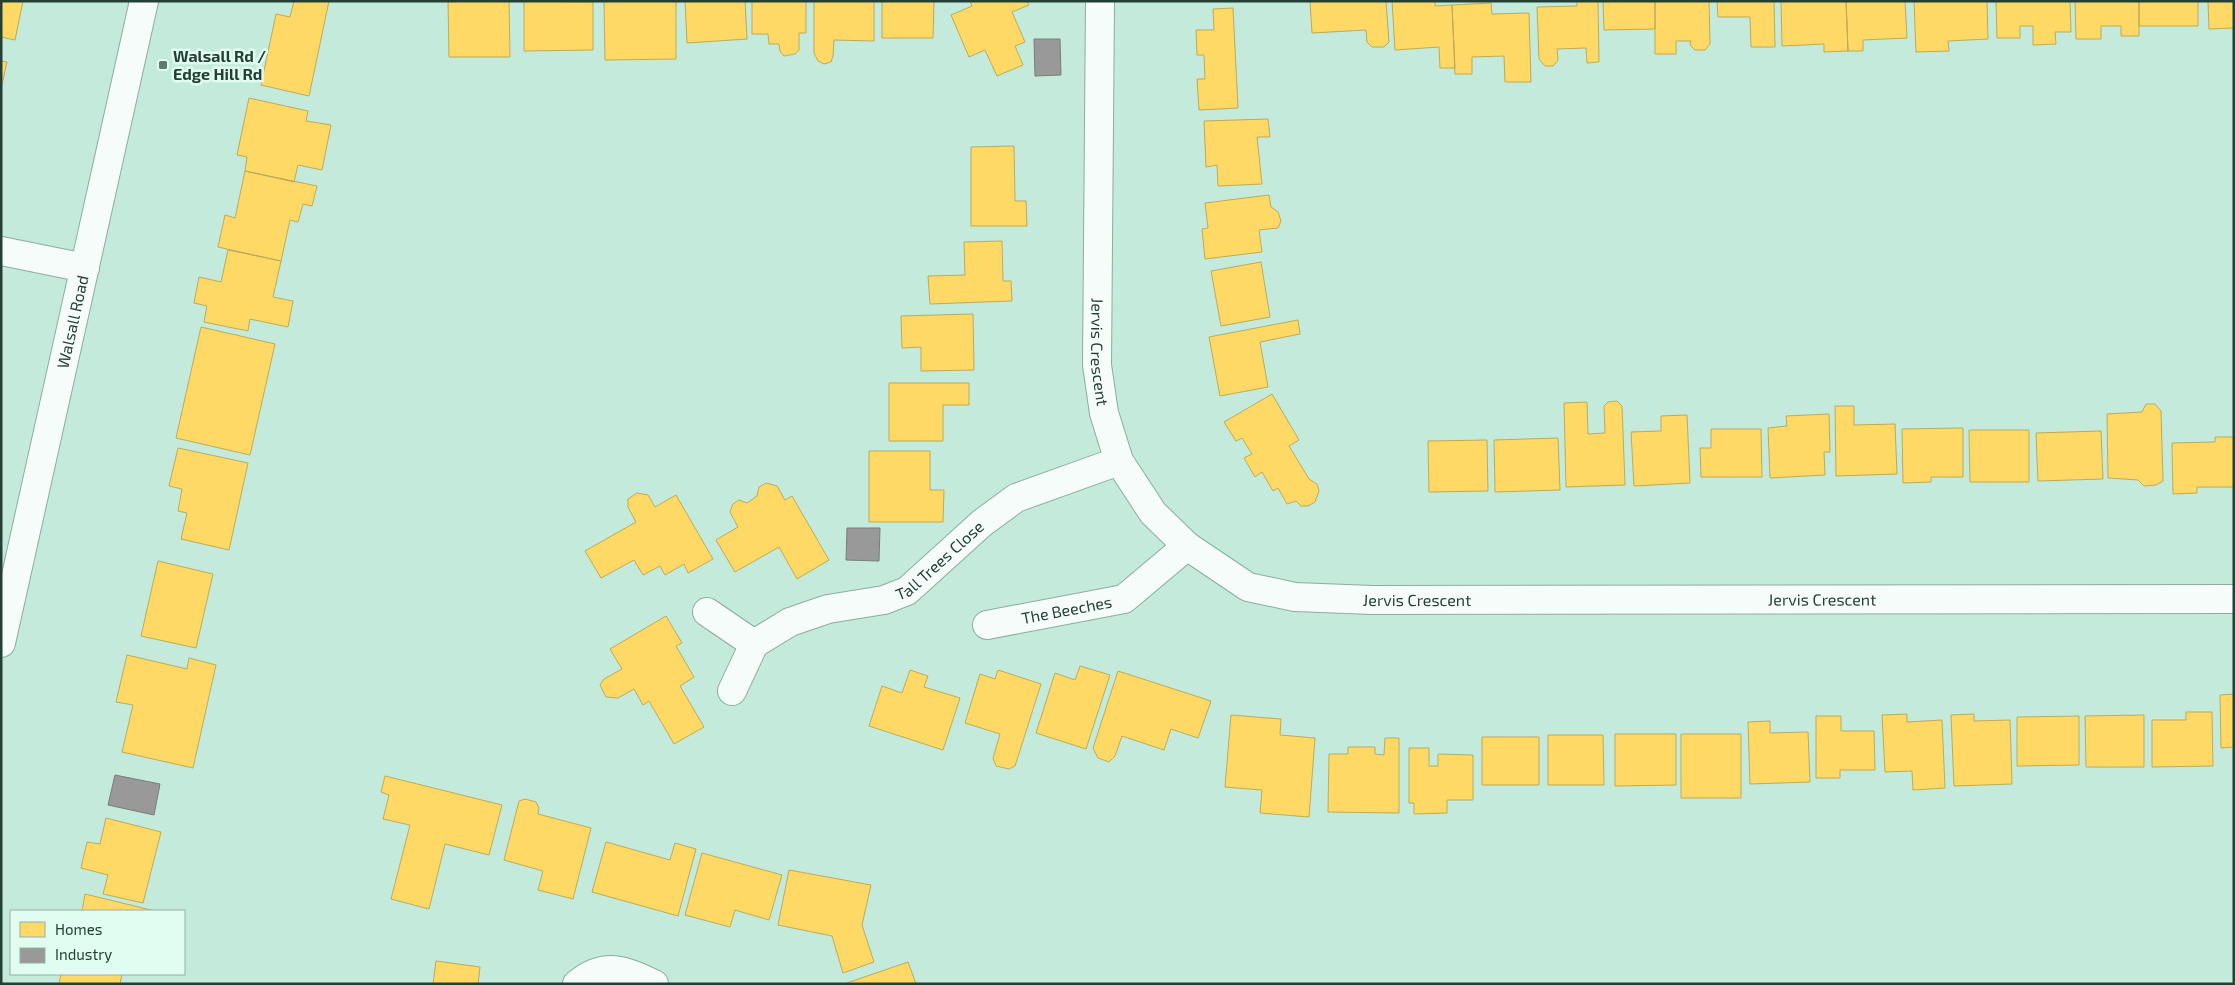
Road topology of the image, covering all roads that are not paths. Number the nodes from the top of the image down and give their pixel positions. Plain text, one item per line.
1 (144, 1) edge
2 (1100, 1) edge
3 (1, 251) edge
4 (85, 268) junction
5 (1119, 461) junction
6 (1187, 546) junction
7 (2234, 599) edge
8 (707, 612) dead end
9 (988, 625) dead end
10 (1, 643) edge
11 (754, 644) junction
12 (732, 691) dead end
13 (577, 984) edge
14 (654, 984) edge

1 - 4 street, Walsall Road
2 - 5 street, Jervis Crescent
3 - 4 street
4 - 10 street, Walsall Road
5 - 6 street, Jervis Crescent
5 - 11 street, Tall Trees Close
6 - 7 street, Jervis Crescent
6 - 9 street, The Beeches
8 - 11 street
11 - 12 street
13 - 14 street

